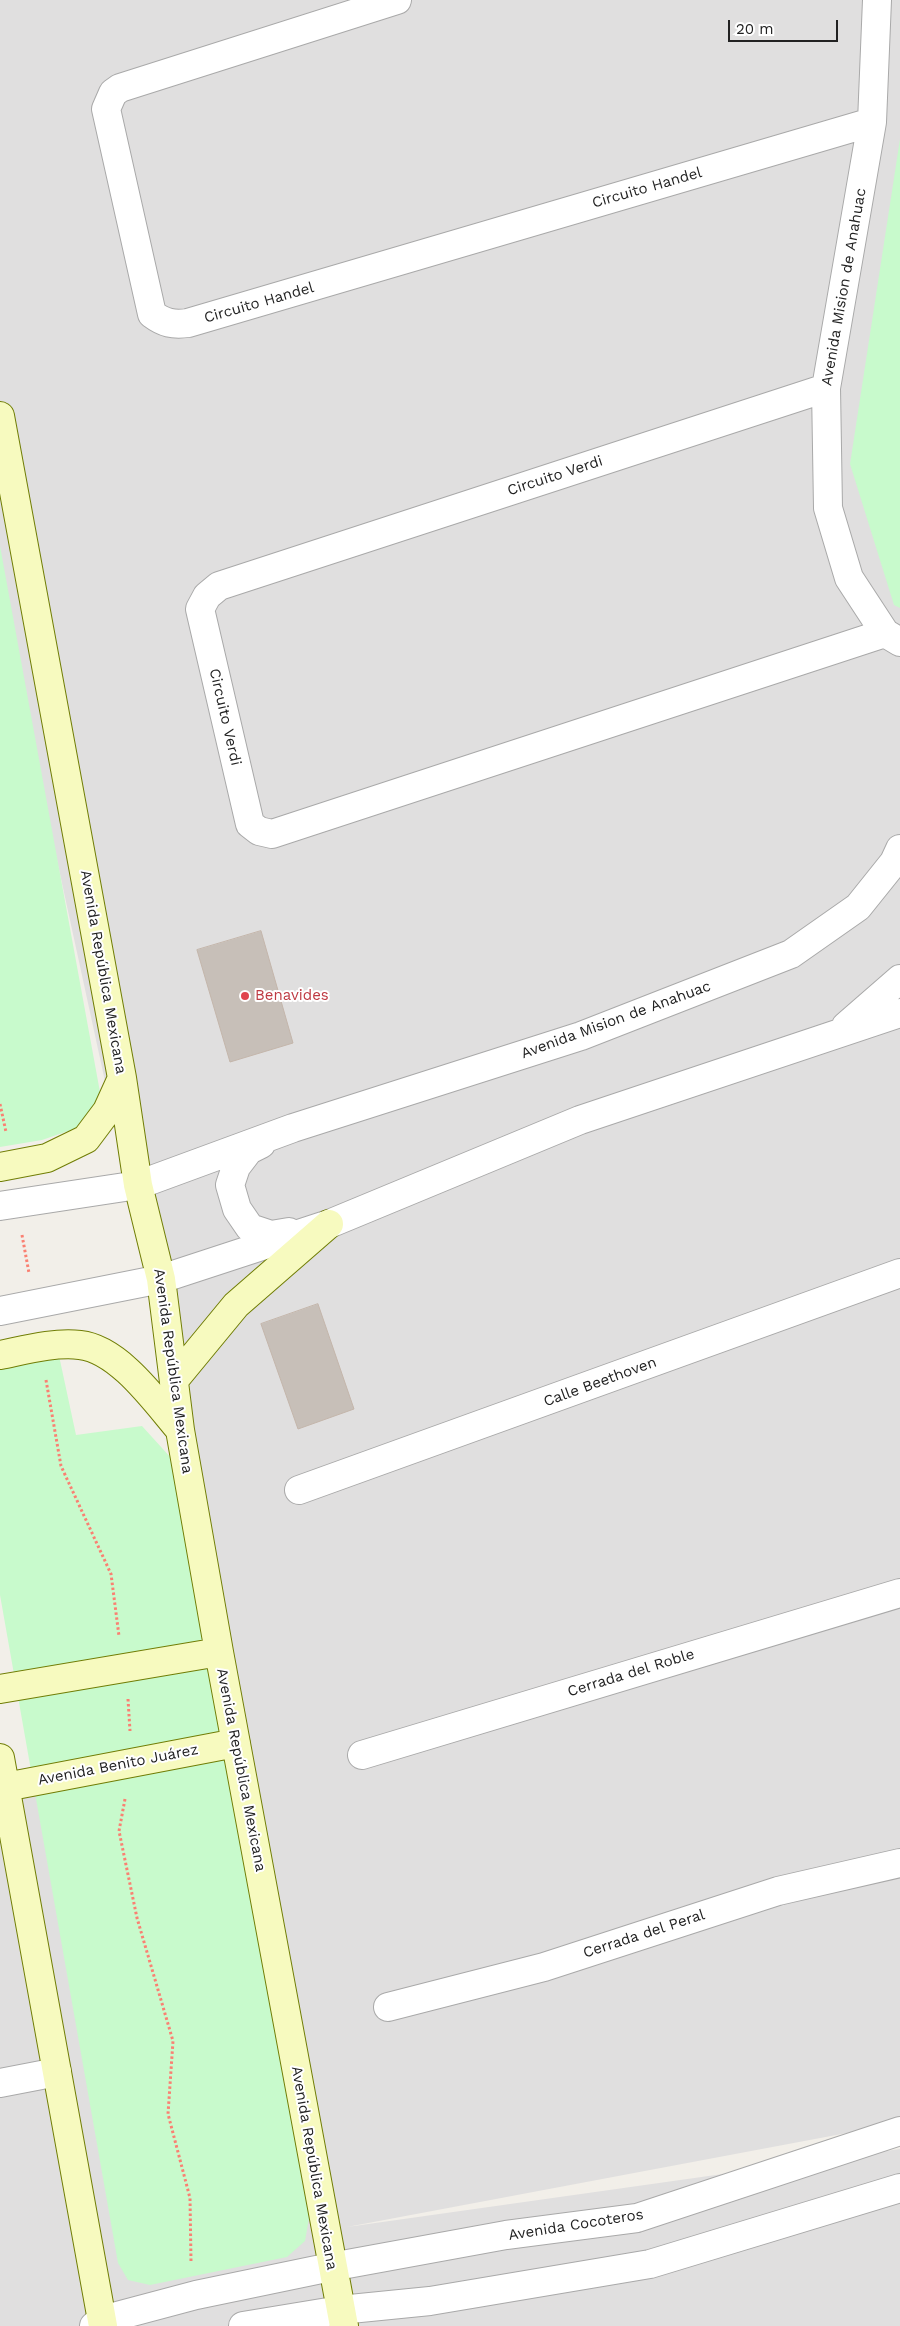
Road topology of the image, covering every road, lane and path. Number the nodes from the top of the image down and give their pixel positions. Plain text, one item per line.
1 (397, 0) edge
2 (878, 0) edge
3 (872, 122) junction
4 (826, 388) junction
5 (0, 416) edge
6 (892, 637) edge
7 (900, 849) edge
8 (900, 979) edge
9 (900, 1013) edge
10 (837, 1034) junction
11 (122, 1078) junction
12 (0, 1104) edge
13 (293, 1128) junction
14 (6, 1166) edge
15 (138, 1185) junction
16 (8, 1205) edge
17 (329, 1224) junction
18 (900, 1273) edge
19 (160, 1279) junction
20 (35, 1304) junction
21 (0, 1311) edge
22 (40, 1347) junction
23 (0, 1355) edge
24 (175, 1379) junction
25 (180, 1430) junction
26 (299, 1490) dead end
27 (900, 1593) edge
28 (218, 1652) junction
29 (124, 1668) junction
30 (0, 1689) edge
31 (236, 1742) junction
32 (362, 1755) dead end
33 (0, 1758) edge
34 (131, 1762) junction
35 (3, 1787) edge
36 (900, 1863) edge
37 (388, 2007) dead end
38 (57, 2072) junction
39 (0, 2083) edge
40 (900, 2131) edge
41 (900, 2188) edge
42 (331, 2267) junction
43 (196, 2295) junction
44 (342, 2318) edge
45 (100, 2324) edge
46 (243, 2326) edge

1 - 3 street, Circuito Handel
2 - 3 street, Avenida Mision de Anahuac
3 - 4 street, Avenida Mision de Anahuac
4 - 6 street, Avenida Mision de Anahuac
4 - 6 street, Circuito Verdi
5 - 11 main road, Avenida República Mexicana
7 - 13 street, Avenida Mision de Anahuac
8 - 10 street, Avenida Mision de Anahuac
9 - 10 street
10 - 17 street, Avenida Mision de Anahuac
11 - 14 main road
11 - 15 main road, Avenida República Mexicana
12 - 14 path
13 - 15 street, Avenida Mision de Anahuac
13 - 17 street, Avenida Mision de Anahuac
15 - 16 street, Avenida Mision de Anahuac
15 - 19 main road, Avenida República Mexicana
16 - 20 path
17 - 19 street, Avenida Mision de Anahuac
17 - 24 main road
18 - 26 street, Calle Beethoven
19 - 20 street, Avenida Mision de Anahuac
19 - 24 main road, Avenida República Mexicana
20 - 21 street, Avenida Mision de Anahuac
22 - 23 main road
22 - 25 main road
22 - 29 path
24 - 25 main road, Avenida República Mexicana
25 - 28 main road, Avenida República Mexicana
27 - 32 street, Cerrada del Roble
28 - 29 main road
28 - 31 main road, Avenida República Mexicana
29 - 30 main road
29 - 34 path
31 - 34 main road, Avenida Benito Juárez
31 - 42 main road, Avenida República Mexicana
33 - 35 main road
34 - 35 main road, Avenida Benito Juárez
34 - 43 path
35 - 38 main road
36 - 37 street, Cerrada del Peral
38 - 39 street
38 - 45 main road
40 - 42 street, Avenida Cocoteros
41 - 44 street
42 - 43 street, Avenida Cocoteros
42 - 44 main road, Avenida República Mexicana
43 - 45 street, Avenida Cocoteros
44 - 46 street

